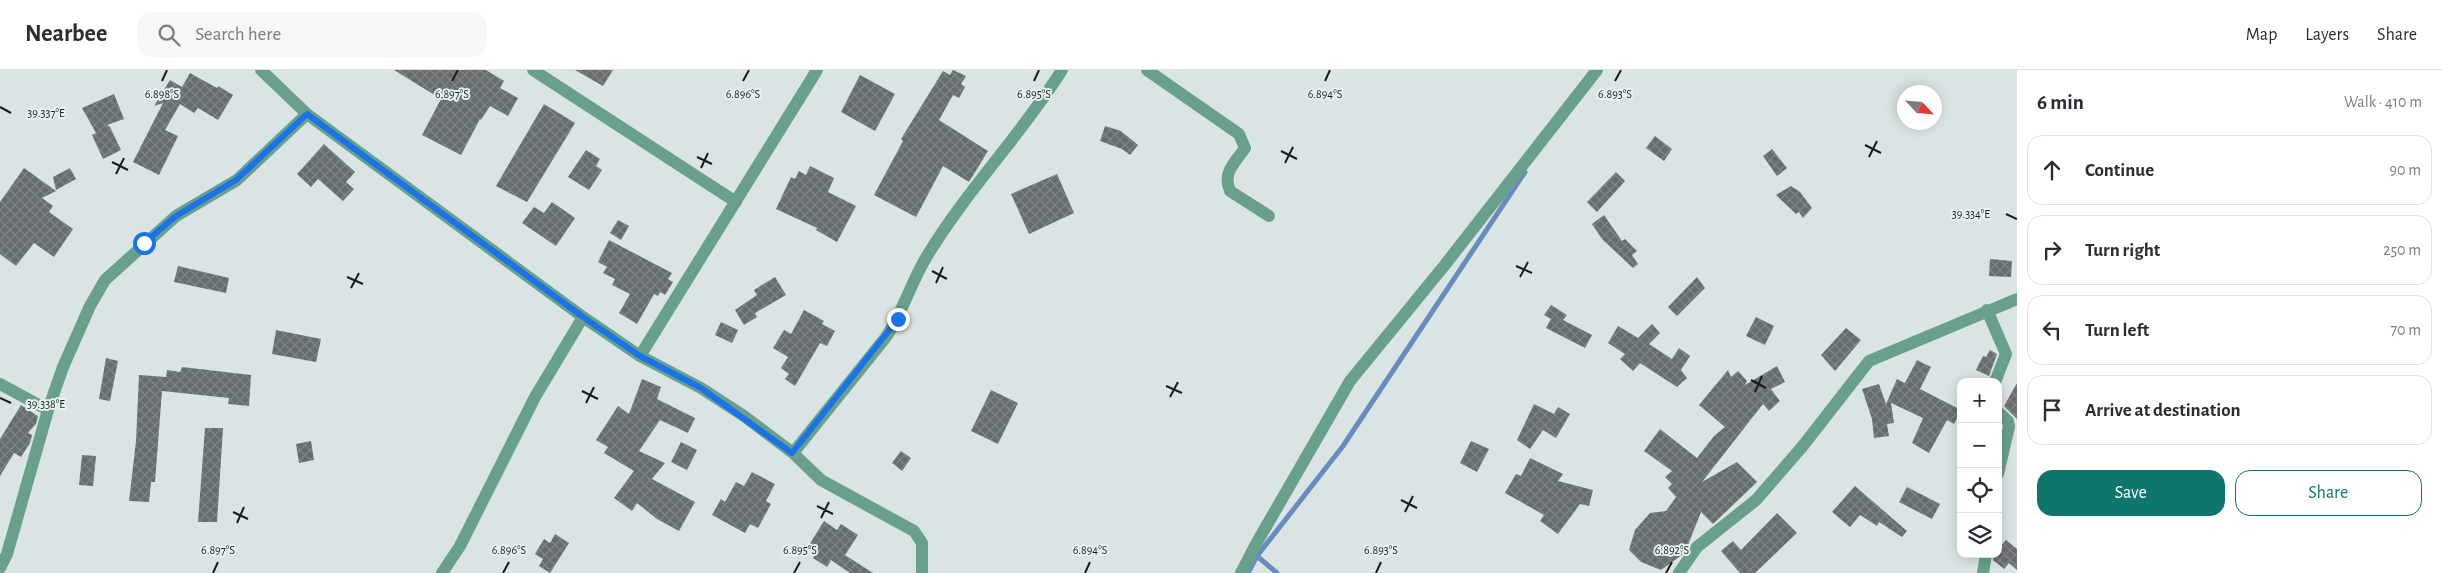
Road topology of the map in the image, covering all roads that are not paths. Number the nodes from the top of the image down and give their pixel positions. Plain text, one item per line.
1 (261, 70) edge
2 (533, 70) edge
3 (817, 70) edge
4 (1062, 70) edge
5 (1147, 70) edge
6 (1597, 70) edge
7 (307, 114) junction
8 (736, 202) junction
9 (1269, 216) dead end
10 (2017, 299) edge
11 (1987, 310) junction
12 (583, 317) junction
13 (640, 356) junction
14 (1997, 378) edge
15 (0, 384) edge
16 (48, 410) junction
17 (2002, 416) edge
18 (792, 453) junction
19 (2000, 468) edge
20 (1985, 558) edge
21 (0, 568) edge
22 (442, 573) edge
23 (922, 573) edge
24 (1242, 573) edge
25 (1679, 573) edge
26 (1983, 573) edge

1 - 7 street
2 - 8 street
3 - 8 street
4 - 18 street
5 - 9 street
6 - 24 street
7 - 12 street
7 - 16 street
8 - 13 street
10 - 11 street
11 - 14 street
11 - 25 street
12 - 13 street
12 - 22 street
13 - 18 street
15 - 16 street
16 - 21 street
17 - 19 street
18 - 23 street
20 - 26 street

